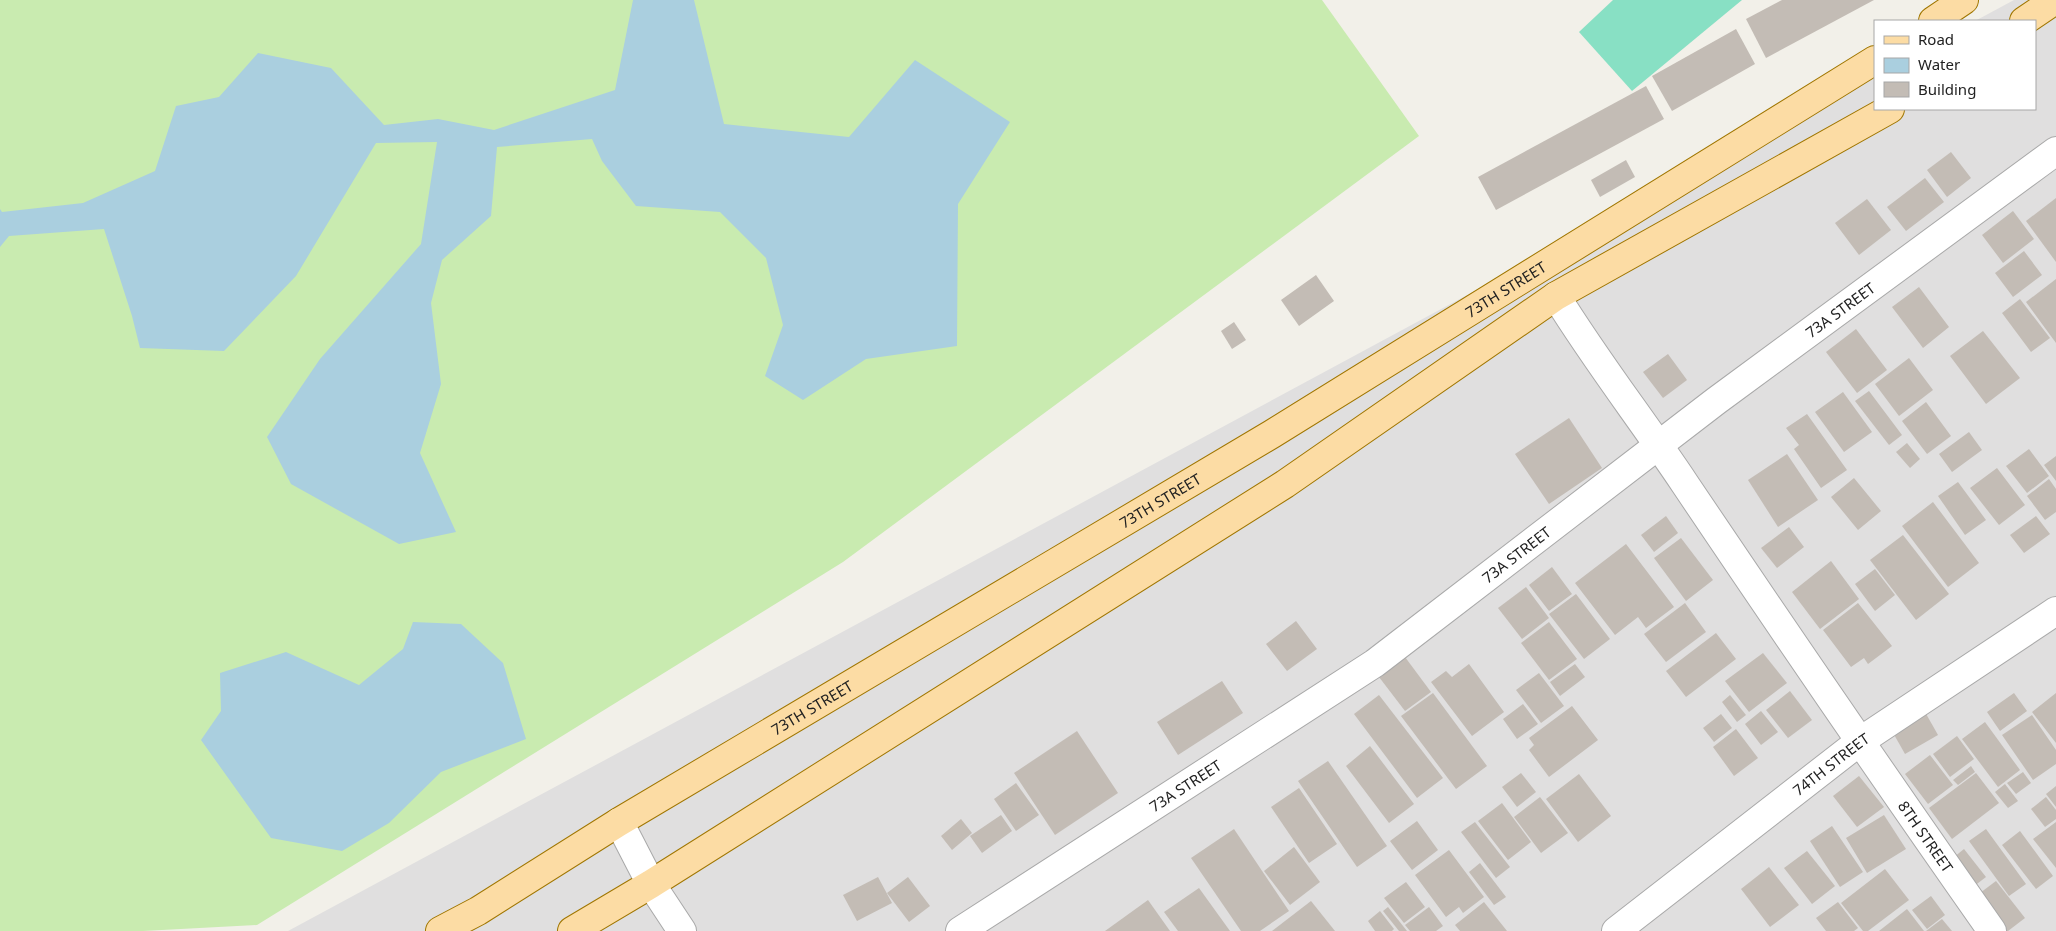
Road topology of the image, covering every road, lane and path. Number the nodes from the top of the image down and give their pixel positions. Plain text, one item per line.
1 (1964, 0) edge
2 (2055, 0) edge
3 (1934, 20) edge
4 (2025, 20) edge
5 (1874, 61) edge
6 (1888, 110) edge
7 (2056, 152) edge
8 (1556, 296) junction
9 (1659, 445) junction
10 (2056, 611) edge
11 (1859, 742) junction
12 (618, 822) junction
13 (651, 884) junction
14 (440, 931) edge
15 (572, 931) edge
16 (682, 931) edge
17 (960, 931) edge
18 (1616, 931) edge
19 (1992, 931) edge

1 - 3 main road
2 - 4 main road
5 - 12 main road, 73TH STREET
6 - 8 main road
7 - 9 street, 73A STREET
8 - 9 street, 8TH STREET
8 - 13 main road
9 - 11 street, 8TH STREET
9 - 17 street, 73A STREET
10 - 11 street, 74TH STREET
11 - 18 street, 74TH STREET
11 - 19 street, 8TH STREET
12 - 13 street
12 - 14 main road, 73TH STREET
13 - 15 main road
13 - 16 street

